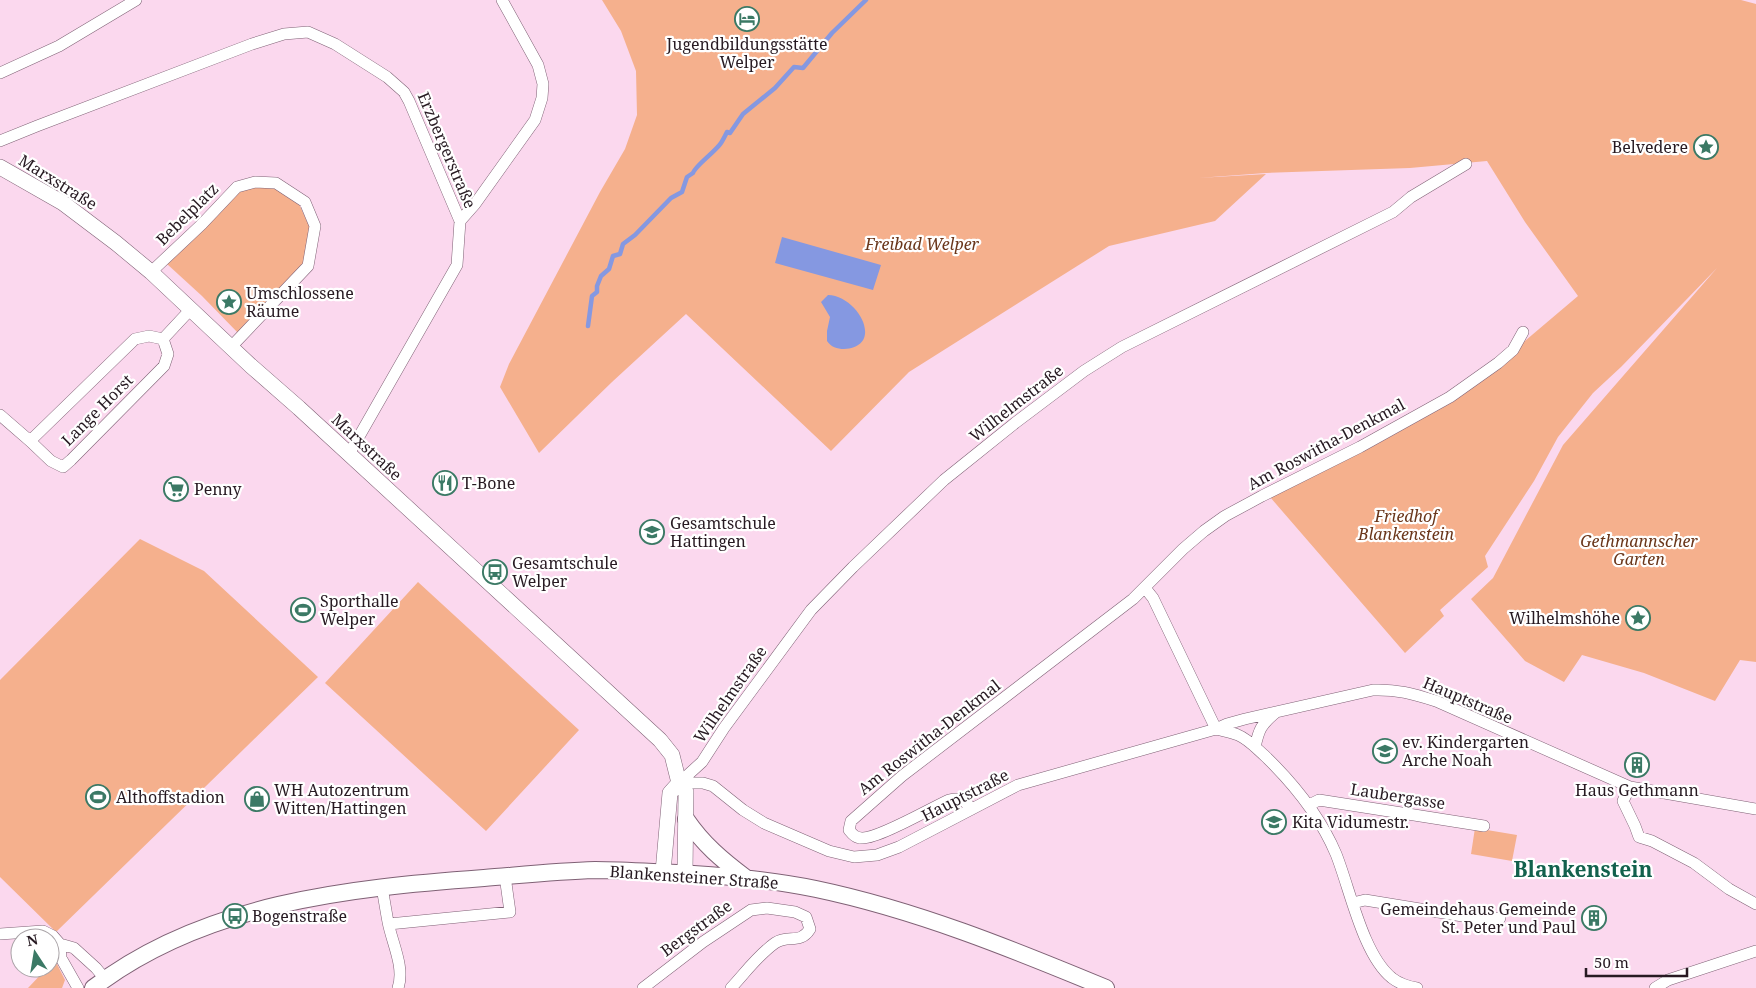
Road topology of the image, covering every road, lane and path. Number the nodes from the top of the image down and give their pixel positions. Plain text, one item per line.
1 (136, 0) edge
2 (502, 0) edge
3 (0, 73) edge
4 (0, 141) edge
5 (1466, 164) dead end
6 (0, 167) edge
7 (460, 221) junction
8 (151, 272) junction
9 (190, 310) junction
10 (1523, 332) dead end
11 (163, 339) junction
12 (231, 347) junction
13 (0, 415) edge
14 (30, 441) junction
15 (349, 454) junction
16 (1145, 588) junction
17 (1278, 710) junction
18 (1216, 729) junction
19 (1255, 747) junction
20 (679, 783) junction
21 (1630, 787) junction
22 (1309, 805) junction
23 (972, 809) junction
24 (1756, 810) edge
25 (686, 820) junction
26 (1484, 826) dead end
27 (663, 872) junction
28 (684, 873) junction
29 (505, 876) junction
30 (746, 878) junction
31 (382, 887) junction
32 (1353, 903) junction
33 (1756, 904) edge
34 (1500, 918) dead end
35 (388, 924) junction
36 (60, 944) joint
37 (1756, 951) edge
38 (99, 984) edge
39 (78, 988) edge
40 (398, 988) edge
41 (643, 988) edge
42 (731, 988) edge
43 (1106, 988) edge
44 (1417, 988) edge
45 (1655, 988) edge

1 - 3 street
2 - 7 street
4 - 7 street, Erzbergerstraße
5 - 20 street, Wilhelmstraße
6 - 8 street, Marxstraße
7 - 15 street, Erzbergerstraße
8 - 9 street, Marxstraße
8 - 12 street, Bebelplatz
9 - 11 street
9 - 12 street, Marxstraße
10 - 16 street, Am Roswitha-Denkmal
11 - 14 street, Lange Horst
11 - 14 street, Lange Horst
12 - 15 street, Marxstraße
13 - 14 street, Lange Horst
15 - 20 street, Marxstraße
16 - 18 street
16 - 23 street, Am Roswitha-Denkmal
17 - 18 street, Hauptstraße
17 - 19 street
17 - 21 street, Hauptstraße
18 - 19 street
18 - 23 street, Hauptstraße
19 - 22 street
20 - 23 street, Hauptstraße
20 - 25 street, Marxstraße
20 - 27 street
21 - 24 street, Hauptstraße
21 - 33 street
22 - 26 street, Laubergasse
22 - 32 street
25 - 28 street, Marxstraße
25 - 30 main road
27 - 28 main road, Blankensteiner Straße
27 - 29 main road, Blankensteiner Straße
28 - 30 main road, Blankensteiner Straße
29 - 31 main road, Blankensteiner Straße
29 - 35 street
30 - 43 main road, Blankensteiner Straße
31 - 35 street
31 - 38 main road, Blankensteiner Straße
32 - 34 street
32 - 44 street
35 - 40 street
36 - 38 street
36 - 39 street
37 - 45 street
41 - 42 street, Bergstraße

